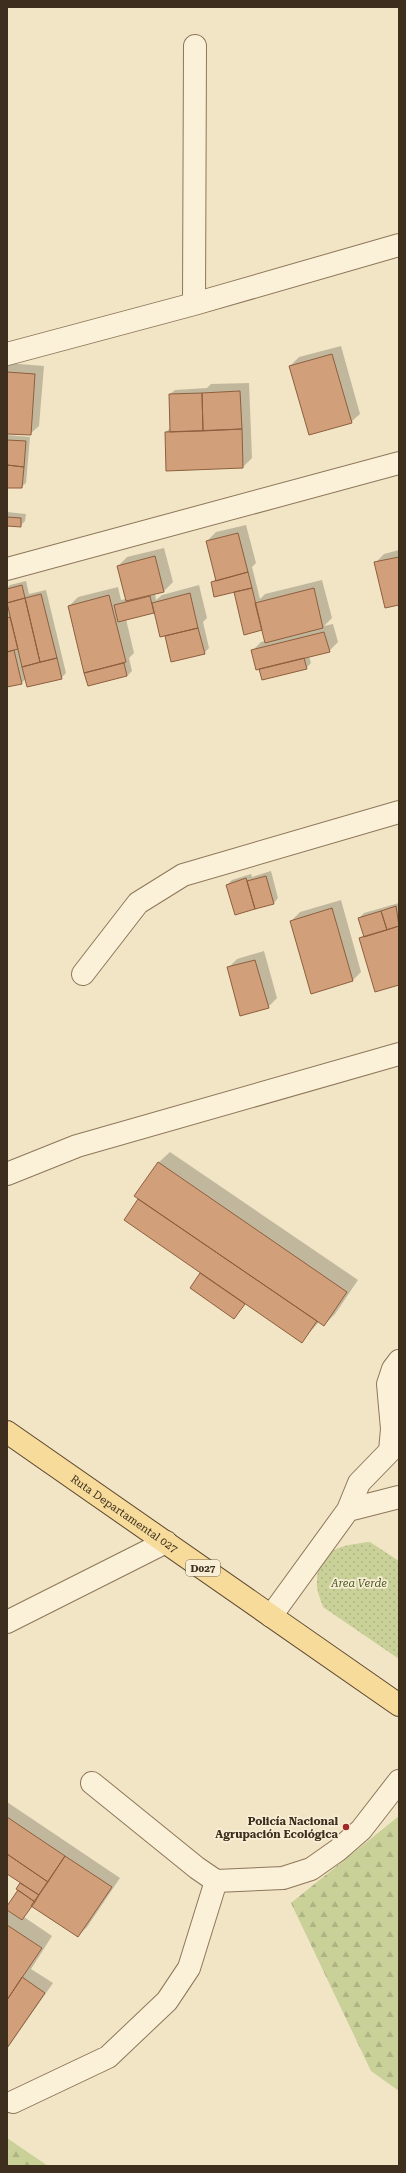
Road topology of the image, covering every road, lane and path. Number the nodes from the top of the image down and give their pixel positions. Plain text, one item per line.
1 (195, 46) dead end
2 (399, 245) edge
3 (194, 304) junction
4 (7, 354) edge
5 (399, 463) edge
6 (7, 569) edge
7 (399, 812) edge
8 (82, 974) dead end
9 (399, 1054) edge
10 (7, 1174) edge
11 (399, 1360) edge
12 (7, 1432) edge
13 (399, 1497) edge
14 (348, 1510) junction
15 (166, 1542) junction
16 (271, 1616) junction
17 (7, 1622) edge
18 (399, 1705) edge
19 (399, 1781) edge
20 (92, 1783) dead end
21 (216, 1881) junction
22 (12, 2102) dead end

1 - 3 street
2 - 3 street
3 - 4 street
5 - 6 street
7 - 8 street
9 - 10 street
11 - 14 street
12 - 15 main road, Ruta Departamental 027 / D027
13 - 14 street
14 - 16 street
15 - 16 main road, Ruta Departamental 027 / D027
15 - 17 street
16 - 18 main road, Ruta Departamental 027 / D027
19 - 21 street
20 - 21 street
21 - 22 street

